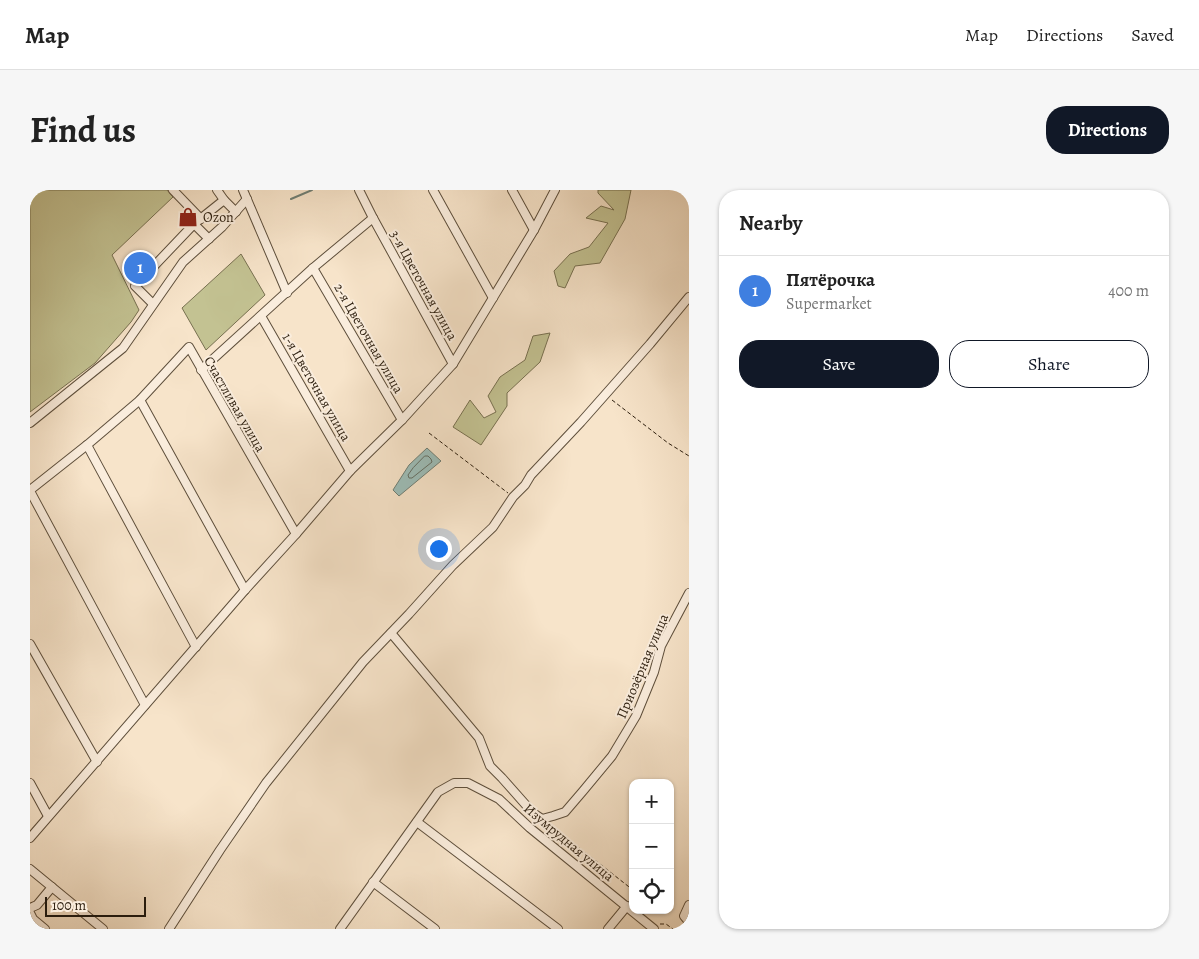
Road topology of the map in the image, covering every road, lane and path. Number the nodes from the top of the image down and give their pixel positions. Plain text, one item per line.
1 (173, 190) edge
2 (218, 190) edge
3 (243, 190) edge
4 (359, 190) edge
5 (433, 190) edge
6 (512, 190) edge
7 (555, 190) edge
8 (247, 199) junction
9 (224, 200) junction
10 (236, 212) junction
11 (373, 218) junction
12 (197, 222) junction
13 (534, 230) junction
14 (208, 239) junction
15 (314, 268) junction
16 (287, 293) junction
17 (689, 297) edge
18 (493, 298) junction
19 (153, 304) junction
20 (261, 316) junction
21 (453, 364) junction
22 (201, 370) junction
23 (605, 394) junction
24 (140, 400) junction
25 (402, 420) junction
26 (30, 423) edge
27 (429, 433) dead end
28 (87, 445) junction
29 (689, 456) edge
30 (350, 471) junction
31 (30, 491) edge
32 (513, 497) junction
33 (296, 534) junction
34 (245, 590) junction
35 (689, 592) edge
36 (391, 633) junction
37 (30, 644) edge
38 (196, 647) junction
39 (145, 705) junction
40 (97, 762) junction
41 (30, 783) edge
42 (48, 816) junction
43 (542, 818) junction
44 (416, 822) junction
45 (30, 838) edge
46 (30, 869) edge
47 (373, 882) junction
48 (52, 887) junction
49 (629, 887) edge
50 (689, 905) edge
51 (627, 906) junction
52 (30, 908) edge
53 (30, 913) edge
54 (686, 919) edge
55 (45, 929) edge
56 (103, 929) edge
57 (169, 929) edge
58 (340, 929) edge
59 (435, 929) edge
60 (558, 929) edge
61 (608, 929) edge
62 (654, 929) edge

1 - 12 street
2 - 9 street
3 - 8 street
4 - 11 street, 3-я Цветочная улица
5 - 18 street
6 - 13 street
7 - 13 street
8 - 10 street
8 - 16 street
9 - 10 street
9 - 12 street
10 - 14 street
11 - 15 street
11 - 21 street, 3-я Цветочная улица
12 - 14 street
12 - 19 street
13 - 18 street
14 - 19 street
15 - 16 street
15 - 25 street, 2-я Цветочная улица
16 - 20 street
17 - 23 street
18 - 21 street
19 - 26 street
20 - 22 street
20 - 30 street, 1-я Цветочная улица
21 - 25 street
22 - 24 street, Счастливая улица
22 - 33 street, Счастливая улица
23 - 29 path
23 - 32 street
24 - 28 street, Счастливая улица
24 - 34 street
25 - 30 street
27 - 32 path
28 - 31 street, Счастливая улица
28 - 38 street
30 - 33 street
31 - 39 street, Счастливая улица
32 - 36 street
33 - 34 street
34 - 38 street
35 - 43 street, Приозёрная улица
36 - 43 street
36 - 57 street
37 - 40 street
38 - 39 street
39 - 40 street
40 - 42 street
41 - 42 street
42 - 45 street
43 - 49 path
44 - 47 street
44 - 51 street, Изумрудная улица
44 - 60 street
46 - 48 street
47 - 58 street
47 - 59 street
48 - 52 street
48 - 56 street
50 - 54 street
51 - 61 street
51 - 62 street, Изумрудная улица
53 - 55 street

